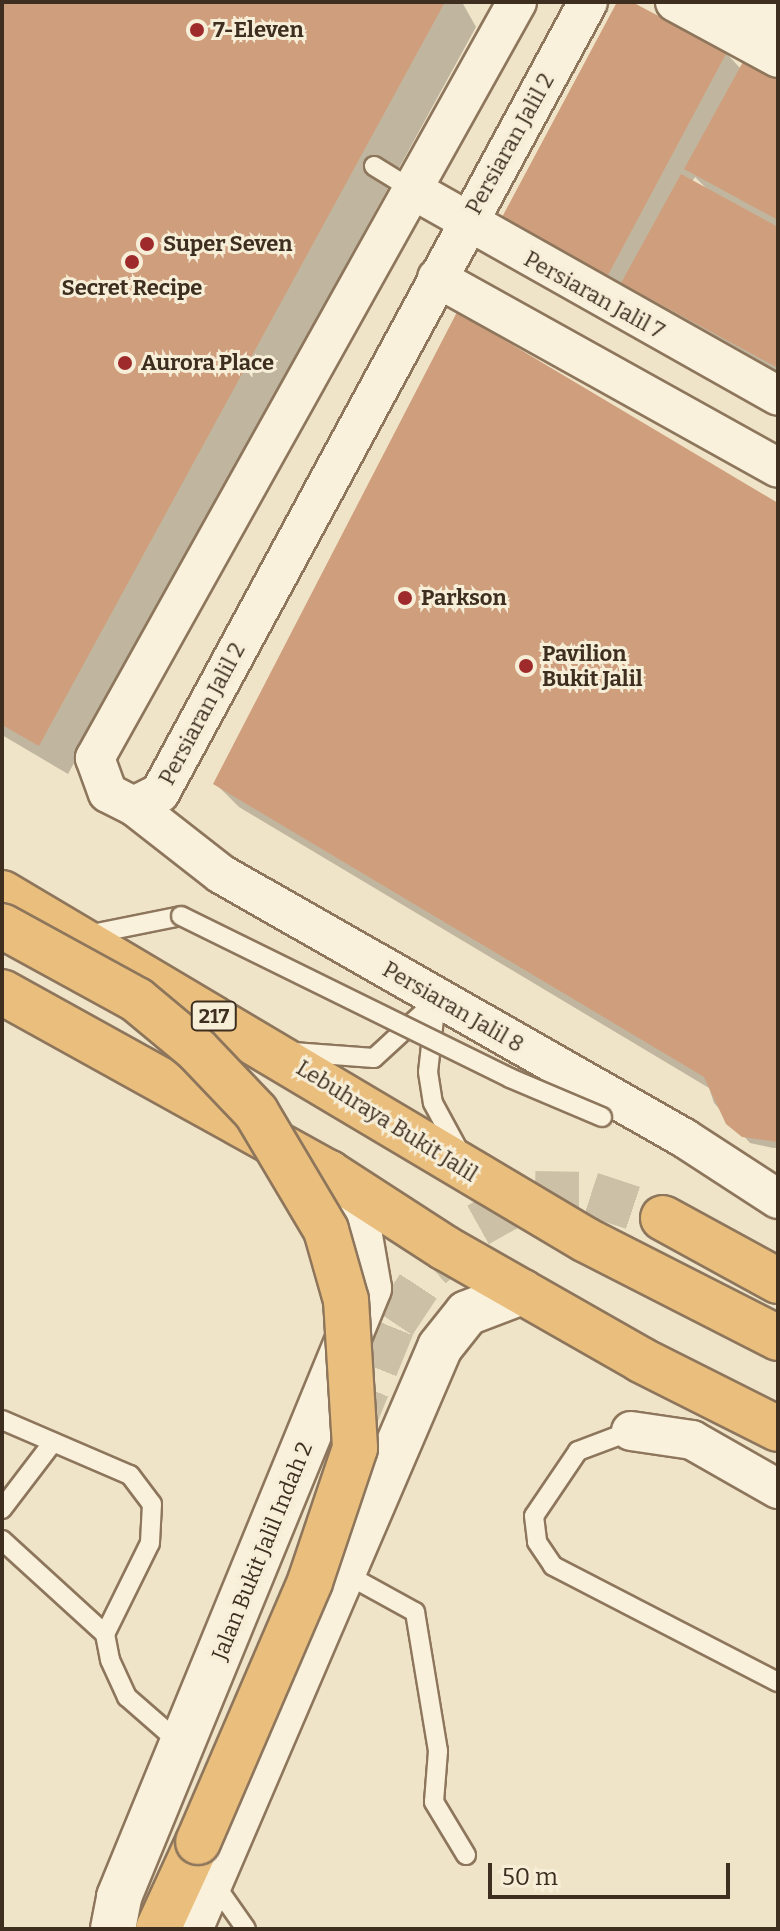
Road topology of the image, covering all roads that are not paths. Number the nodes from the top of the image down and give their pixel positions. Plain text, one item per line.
1 (517, 2) edge
2 (588, 2) edge
3 (675, 2) edge
4 (735, 2) edge
5 (778, 24) edge
6 (778, 58) edge
7 (374, 166) dead end
8 (413, 190) junction
9 (466, 224) junction
10 (437, 278) junction
11 (778, 396) edge
12 (778, 468) edge
13 (134, 806) junction
14 (2, 893) edge
15 (2, 926) edge
16 (80, 936) junction
17 (2, 992) edge
18 (270, 1049) junction
19 (684, 1138) junction
20 (329, 1173) junction
21 (472, 1174) junction
22 (778, 1199) edge
23 (663, 1218) tunnel mouth
24 (778, 1281) edge
25 (522, 1292) junction
26 (778, 1338) edge
27 (2, 1420) edge
28 (778, 1429) edge
29 (631, 1431) joint
30 (53, 1442) junction
31 (778, 1489) edge
32 (2, 1509) edge
33 (2, 1540) edge
34 (341, 1572) junction
35 (105, 1634) junction
36 (778, 1682) edge
37 (182, 1745) junction
38 (466, 1855) dead end
39 (211, 1880) junction
40 (113, 1929) edge
41 (158, 1929) edge
42 (190, 1929) edge
43 (246, 1929) edge

1 - 8 street
2 - 9 street, Persiaran Jalil 2
3 - 6 street
4 - 5 street
7 - 8 lane
8 - 9 street, Persiaran Jalil 7
8 - 13 street
9 - 10 street, Persiaran Jalil 2
9 - 11 street, Persiaran Jalil 7
10 - 12 street
10 - 13 street, Persiaran Jalil 2
13 - 19 street, Persiaran Jalil 8
14 - 16 highway, Lebuhraya Bukit Jalil / 217
15 - 41 highway, bridge
16 - 18 highway, Lebuhraya Bukit Jalil / 217
16 - 19 lane, bridge
17 - 20 highway
18 - 21 highway, Lebuhraya Bukit Jalil / 217
18 - 21 lane
19 - 22 street, Persiaran Jalil 8
20 - 25 highway
20 - 37 street, Jalan Bukit Jalil Indah 2
21 - 26 highway, Lebuhraya Bukit Jalil / 217
23 - 24 highway
25 - 28 highway
25 - 34 street
27 - 30 lane
29 - 31 street
29 - 36 lane
30 - 32 lane
30 - 35 lane
33 - 35 lane
34 - 38 lane
34 - 39 street
35 - 37 lane
37 - 40 street, Jalan Bukit Jalil Indah 2
39 - 42 street
39 - 43 lane

